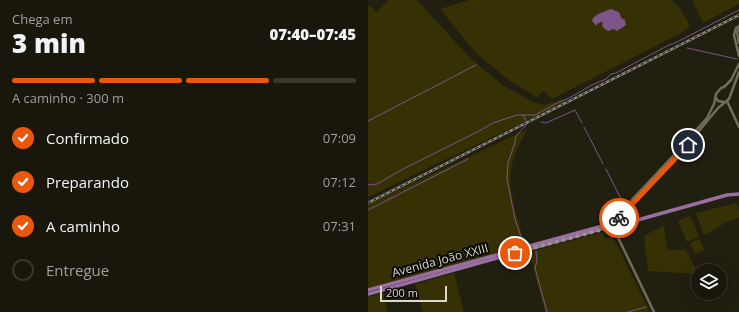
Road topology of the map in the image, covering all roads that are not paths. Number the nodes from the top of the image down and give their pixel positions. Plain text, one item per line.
1 (739, 27) edge
2 (736, 31) junction
3 (739, 43) edge
4 (739, 56) edge
5 (739, 64) edge
6 (739, 72) edge
7 (724, 87) junction
8 (731, 92) junction
9 (716, 94) junction
10 (726, 102) junction
11 (739, 127) edge
12 (739, 194) edge
13 (614, 224) junction
14 (368, 290) edge
15 (368, 294) edge
16 (654, 312) edge

1 - 2 street
2 - 3 street
2 - 4 street
5 - 7 street
6 - 8 street
7 - 8 street
7 - 9 street
8 - 10 street
9 - 10 street
9 - 13 street
10 - 11 street
10 - 13 street
12 - 13 main road, Avenida João XXIII
13 - 14 main road, Avenida João XXIII
13 - 15 main road, Avenida João XXIII
13 - 16 street

